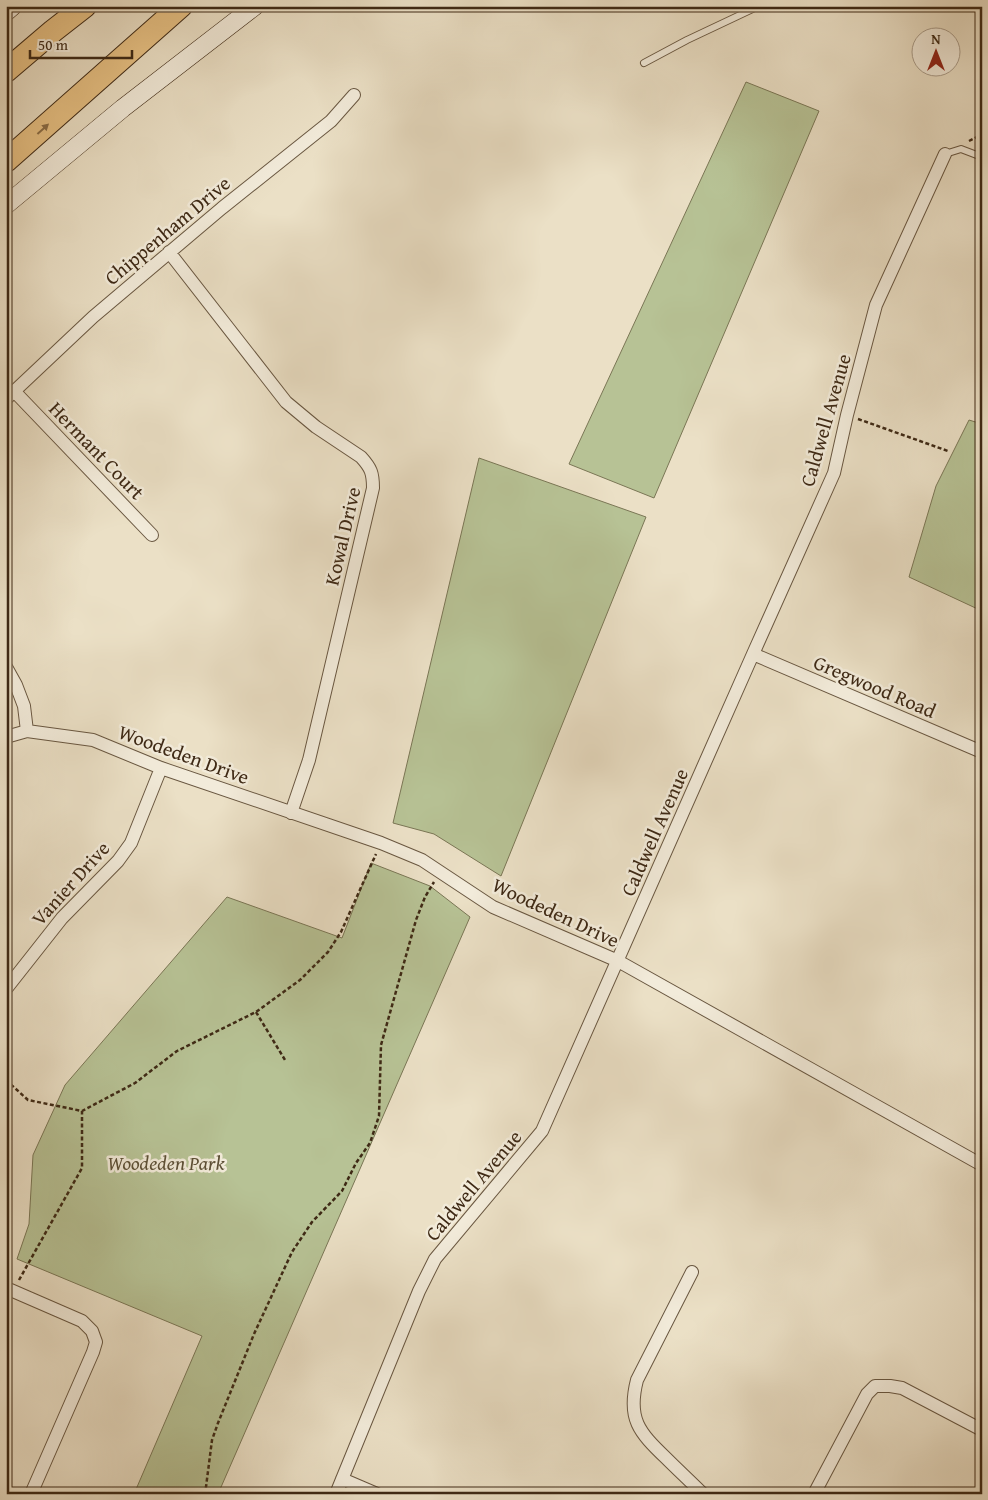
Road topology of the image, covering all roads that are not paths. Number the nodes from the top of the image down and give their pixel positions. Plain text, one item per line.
1 (13, 6) edge
2 (85, 6) edge
3 (181, 6) edge
4 (255, 6) edge
5 (759, 6) edge
6 (6, 12) edge
7 (644, 63) dead end
8 (6, 71) edge
9 (354, 95) dead end
10 (945, 154) joint
11 (982, 157) edge
12 (6, 161) edge
13 (6, 205) edge
14 (169, 252) junction
15 (10, 395) edge
16 (152, 535) dead end
17 (753, 654) junction
18 (6, 667) edge
19 (27, 731) junction
20 (6, 737) edge
21 (982, 752) edge
22 (161, 768) junction
23 (291, 813) junction
24 (618, 961) junction
25 (6, 989) edge
26 (982, 1165) edge
27 (692, 1272) dead end
28 (10, 1290) edge
29 (982, 1430) edge
30 (342, 1480) junction
31 (31, 1494) edge
32 (336, 1494) edge
33 (378, 1494) edge
34 (703, 1494) edge
35 (814, 1494) edge

1 - 6 street
2 - 8 highway
12 -> 3 highway
4 - 13 street
5 - 7 lane
9 - 14 street, Chippenham Drive
10 - 11 lane
10 - 17 street, Caldwell Avenue
14 - 15 street, Chippenham Drive
14 - 23 street, Kowal Drive
15 - 16 street, Hermant Court
17 - 21 street, Gregwood Road
17 - 24 street, Caldwell Avenue
18 - 19 street
19 - 20 street, Woodeden Drive
19 - 22 street, Woodeden Drive
22 - 23 street, Woodeden Drive
22 - 25 street, Vanier Drive
23 - 24 street, Woodeden Drive
24 - 26 street, Woodeden Drive
24 - 30 street, Caldwell Avenue
27 - 34 street
28 - 31 street
29 - 35 street
30 - 32 street, Caldwell Avenue
30 - 33 street

